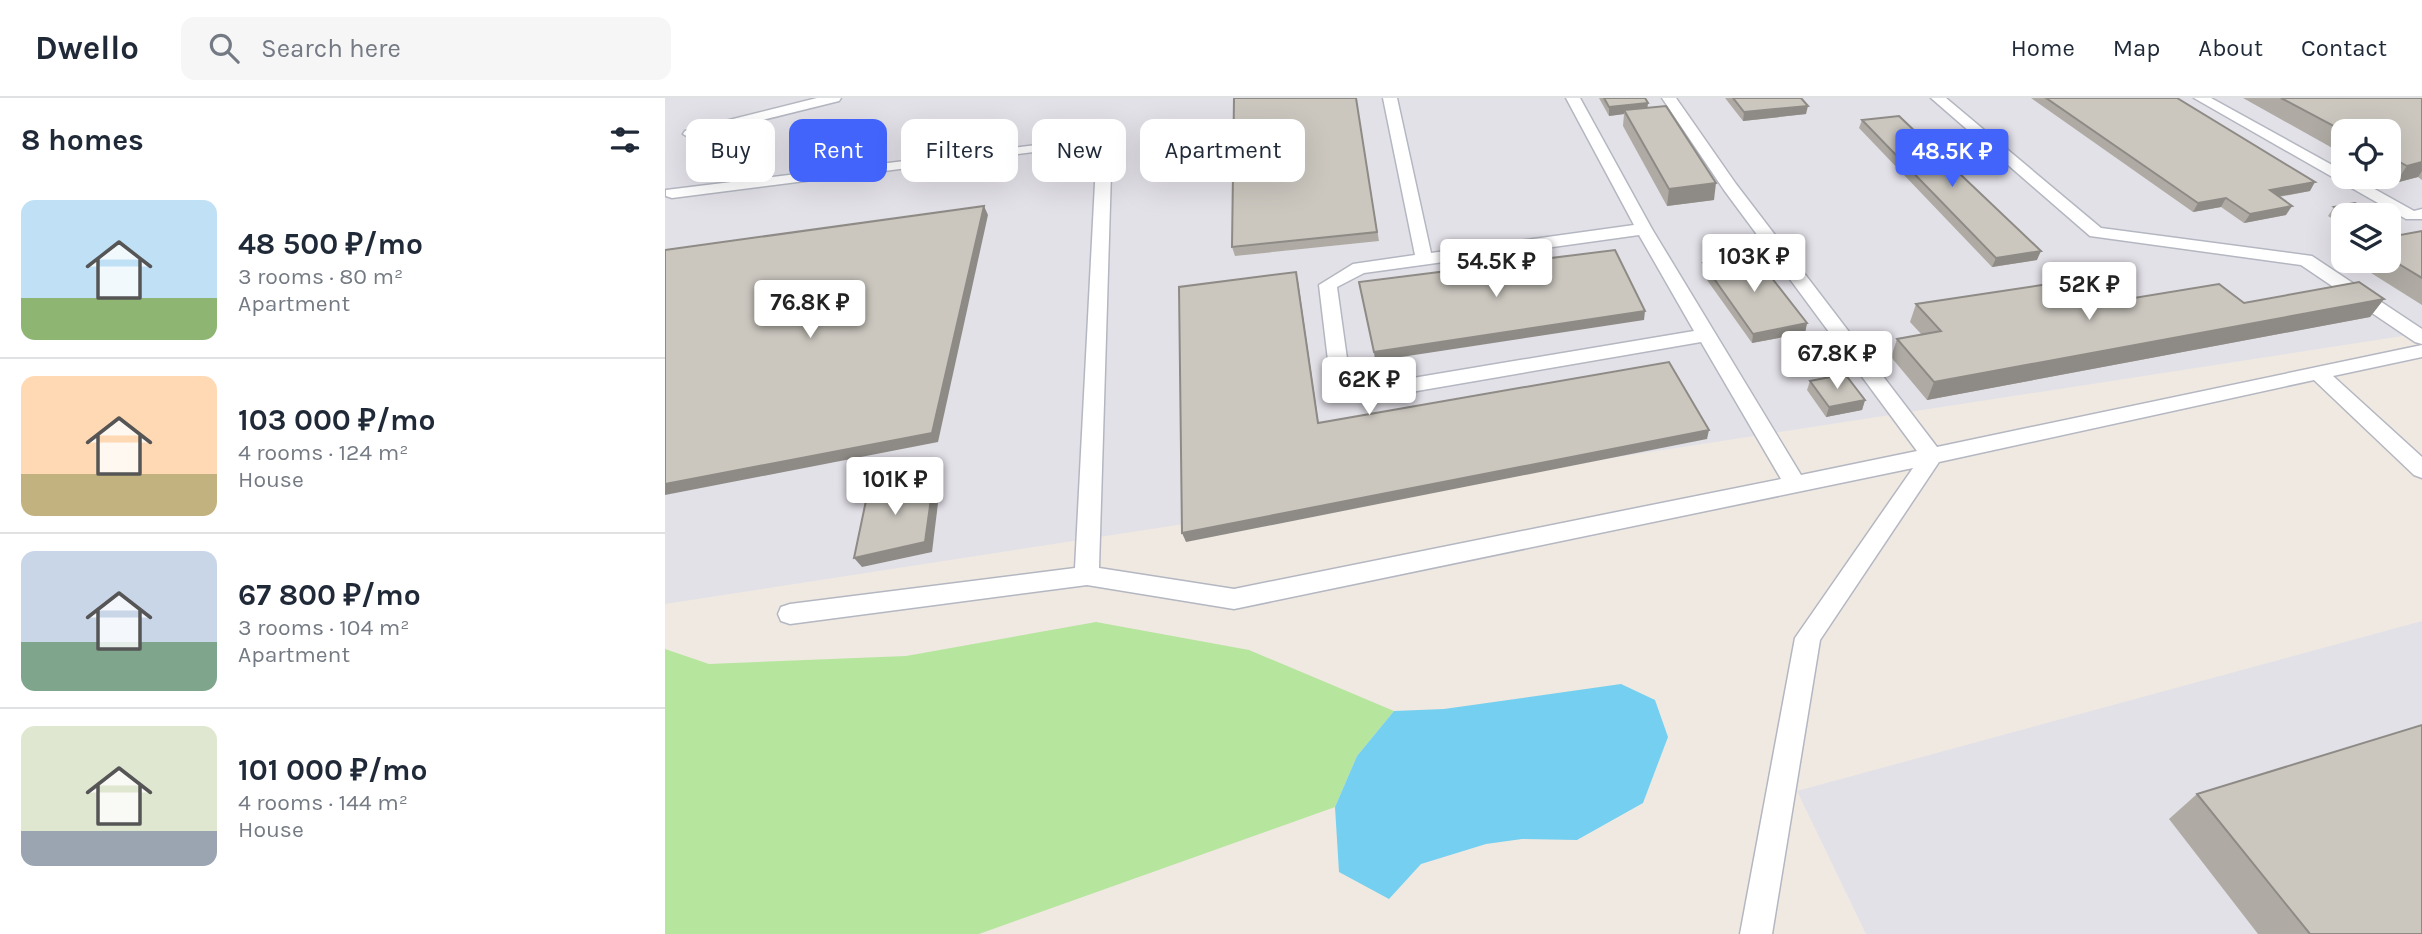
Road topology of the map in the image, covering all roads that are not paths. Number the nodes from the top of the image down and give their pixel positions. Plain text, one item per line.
1 (834, 98) edge
2 (1390, 98) edge
3 (1573, 98) edge
4 (1669, 98) edge
5 (1938, 98) edge
6 (2201, 98) edge
7 (750, 119) edge
8 (672, 193) dead end
9 (2422, 214) edge
10 (1644, 229) junction
11 (1424, 258) junction
12 (1706, 335) junction
13 (2422, 338) edge
14 (2422, 351) edge
15 (2318, 373) junction
16 (1932, 456) junction
17 (2422, 470) edge
18 (1795, 484) junction
19 (1087, 576) junction
20 (790, 614) dead end
21 (1756, 934) edge

1 - 7 lane
2 - 11 lane
3 - 10 lane
4 - 16 lane
5 - 13 lane
6 - 9 lane
8 - 19 lane
10 - 11 lane
10 - 12 lane
11 - 12 lane
12 - 18 lane
14 - 15 lane
15 - 16 lane
15 - 17 lane
16 - 18 lane
16 - 21 lane
18 - 19 lane
19 - 20 lane

